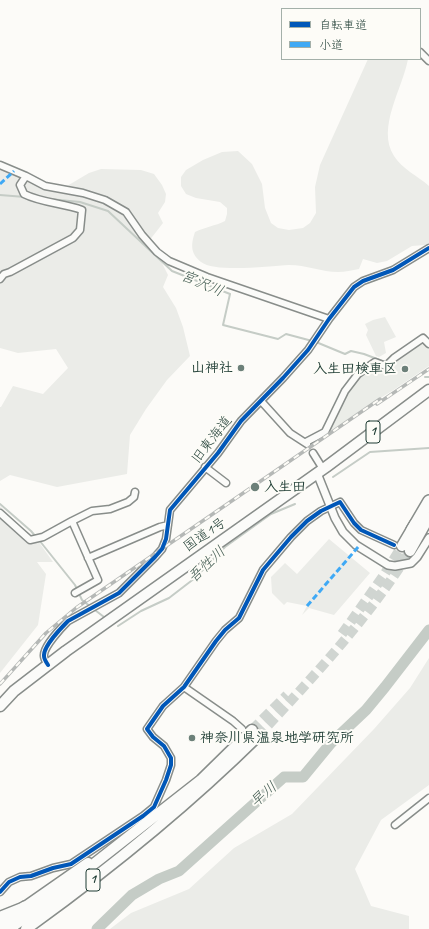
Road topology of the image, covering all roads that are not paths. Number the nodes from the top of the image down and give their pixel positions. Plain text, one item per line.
1 (421, 53) edge
2 (429, 61) edge
3 (0, 165) edge
4 (26, 176) junction
5 (429, 248) edge
6 (0, 279) edge
7 (329, 318) junction
8 (429, 344) edge
9 (429, 390) edge
10 (262, 401) junction
11 (313, 454) tunnel mouth
12 (205, 467) junction
13 (320, 471) junction
14 (226, 483) dead end
15 (135, 492) dead end
16 (429, 495) edge
17 (429, 501) edge
18 (330, 506) junction
19 (0, 514) edge
20 (429, 517) edge
21 (72, 521) junction
22 (168, 525) junction
23 (412, 530) junction
24 (429, 538) edge
25 (402, 547) junction
26 (88, 558) junction
27 (75, 593) dead end
28 (48, 665) junction
29 (184, 687) junction
30 (0, 706) edge
31 (251, 732) junction
32 (429, 798) edge
33 (395, 825) dead end
34 (157, 827) junction
35 (131, 836) junction
36 (72, 885) junction
37 (0, 892) edge
38 (25, 907) junction
39 (0, 918) edge
40 (0, 926) edge
41 (9, 929) edge
42 (26, 929) edge

1 - 2 street
3 - 4 street
4 - 6 street
4 - 7 street
5 - 7 street, 旧東海道
7 - 10 street, 旧東海道
8 - 10 street
9 - 13 highway, 国道1号 / 1
10 - 12 street, 旧東海道
11 - 13 street
12 - 14 street
12 - 22 street, 旧東海道
13 - 18 street
13 - 28 highway, 国道1号 / 1
15 - 21 street
16 - 23 highway
17 - 23 highway
18 - 24 street
18 - 25 street
18 - 29 street
19 - 21 street
20 - 25 highway
21 - 26 street
22 - 26 street
22 - 28 street, 旧東海道
23 - 25 highway
26 - 27 street
28 - 30 highway, 国道1号 / 1
29 - 31 street
29 - 37 street
31 - 34 highway, 1
31 - 35 highway, 1
32 - 33 street
34 - 36 highway, 1
34 - 42 highway, 1
35 - 36 highway, 1
35 - 38 highway, 1
36 - 41 highway, 1
38 - 39 highway, 1
38 - 40 highway, 1

